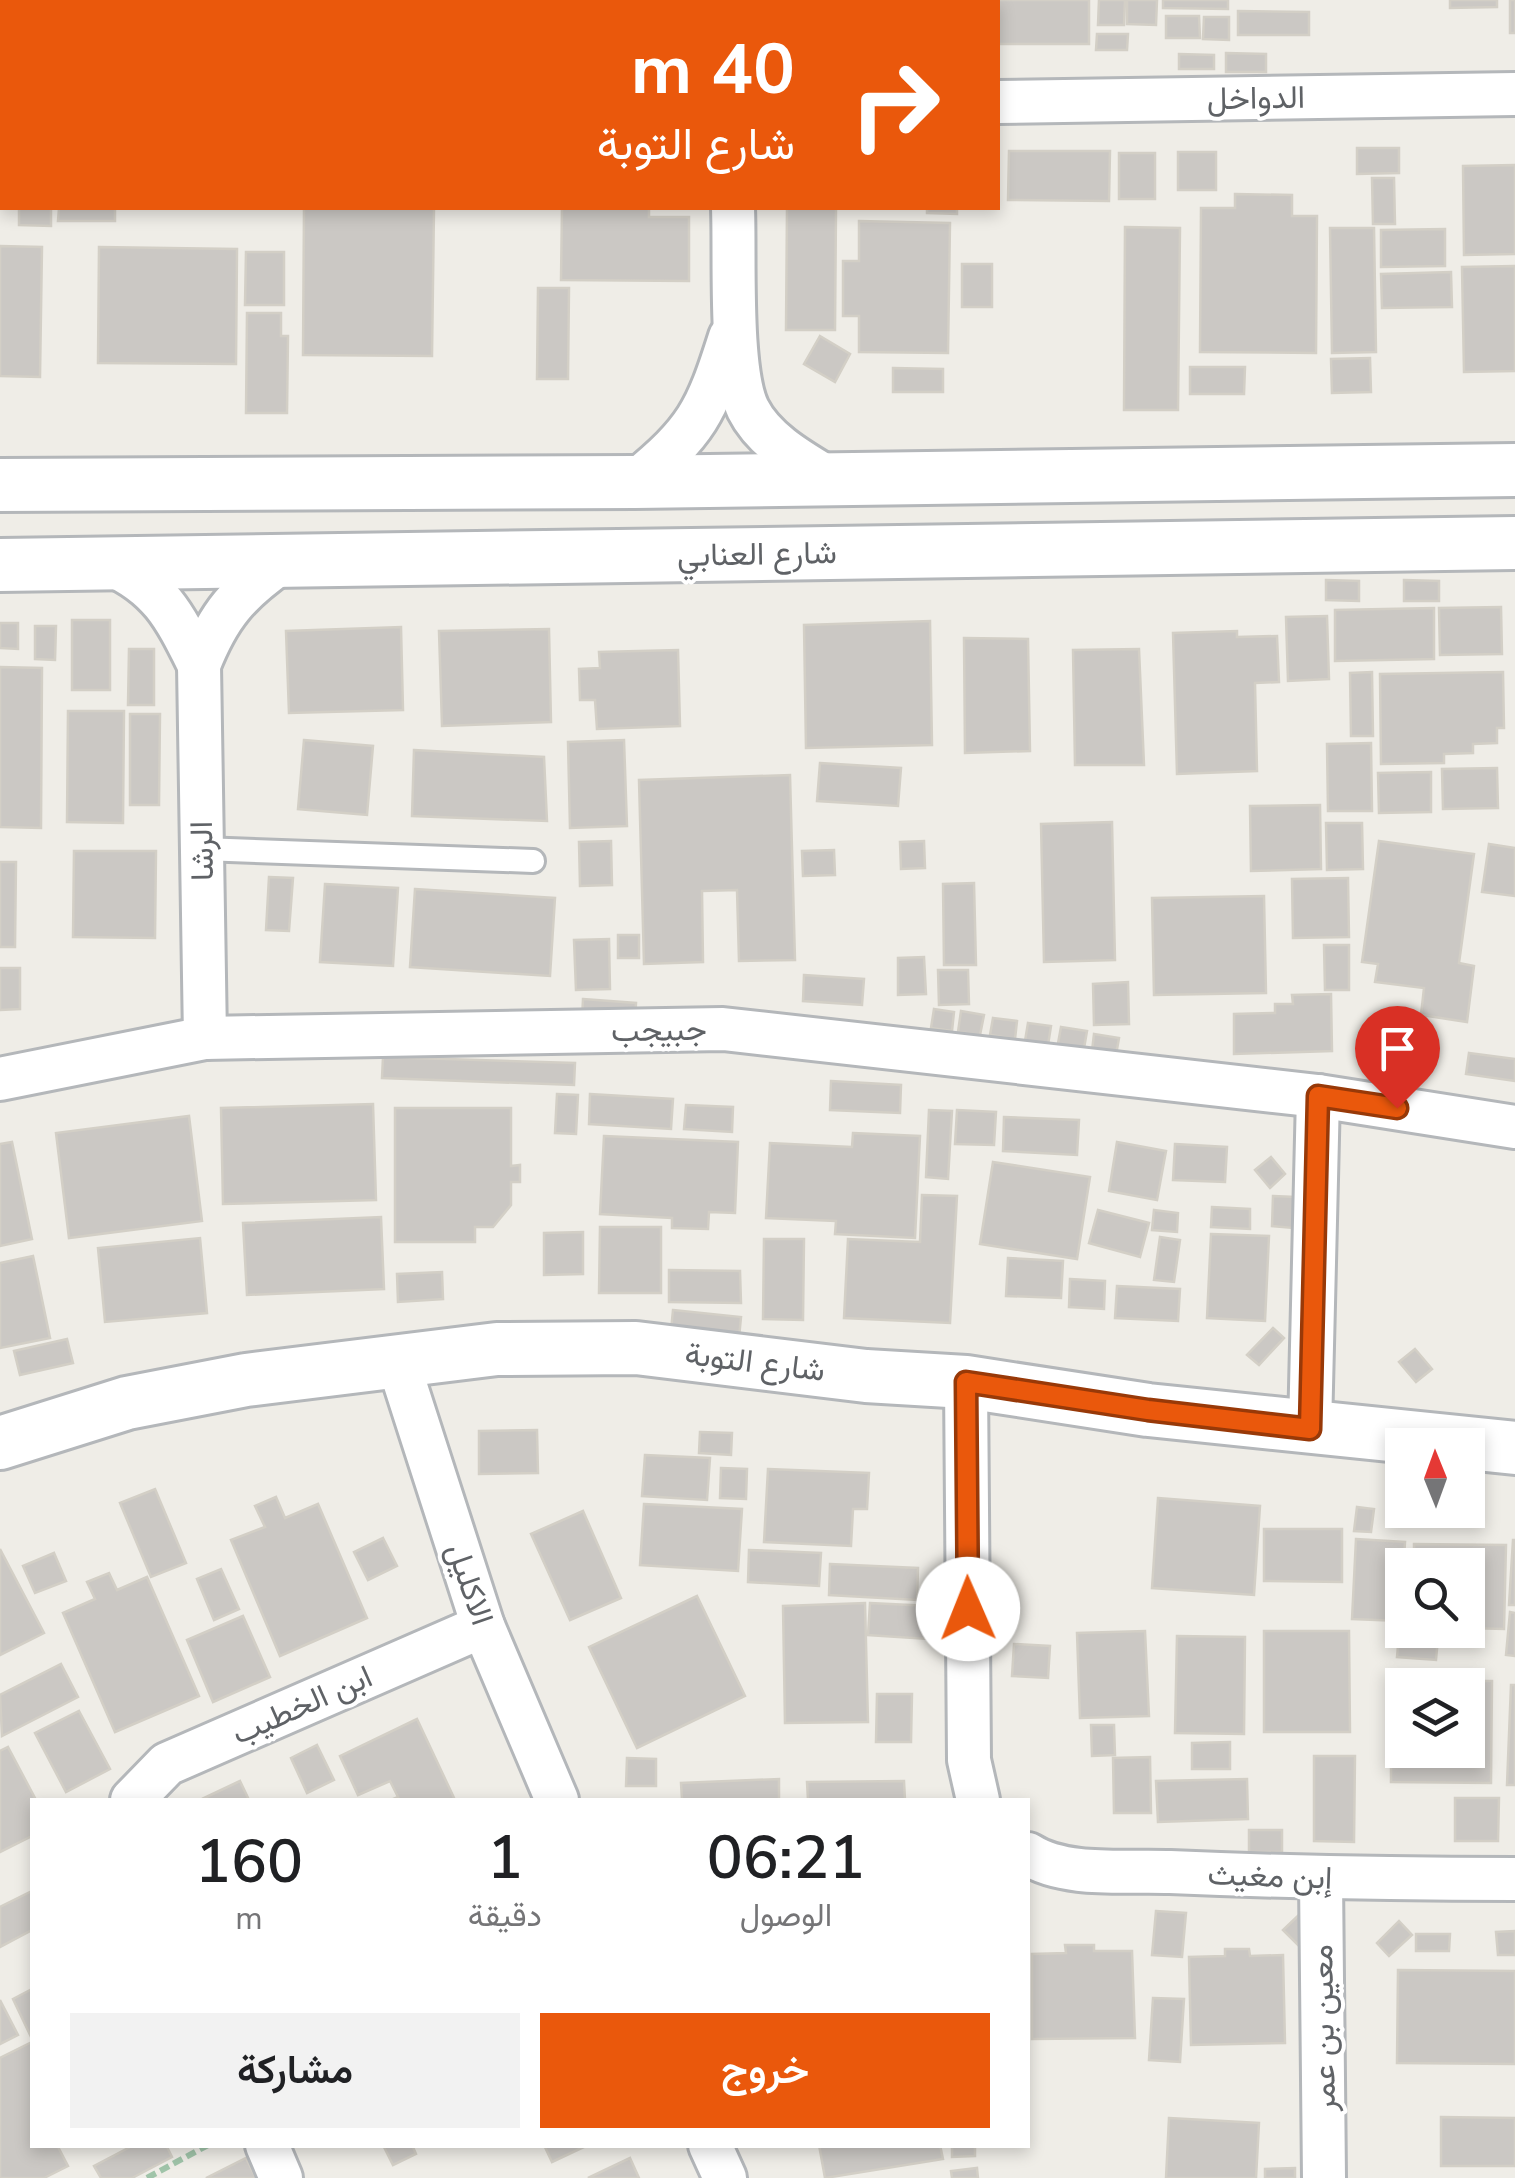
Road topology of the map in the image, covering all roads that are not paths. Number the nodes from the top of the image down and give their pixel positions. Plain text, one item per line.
1 (1515, 94) edge
2 (1000, 102) edge
3 (734, 210) edge
4 (736, 317) junction
5 (1515, 470) edge
6 (830, 480) junction
7 (635, 482) junction
8 (0, 485) edge
9 (1515, 543) edge
10 (283, 561) junction
11 (110, 564) junction
12 (0, 566) edge
13 (199, 665) junction
14 (202, 849) junction
15 (533, 861) dead end
16 (205, 1038) junction
17 (0, 1079) edge
18 (1318, 1096) junction
19 (1515, 1127) edge
20 (398, 1362) junction
21 (966, 1382) junction
22 (1310, 1429) junction
23 (0, 1443) edge
24 (1515, 1448) edge
25 (484, 1626) junction
26 (134, 1798) edge
27 (556, 1798) edge
28 (978, 1798) edge
29 (1030, 1855) edge
30 (1320, 1879) junction
31 (1515, 1879) edge
32 (268, 2148) edge
33 (711, 2148) edge
34 (281, 2178) edge
35 (725, 2178) edge
36 (1324, 2178) edge

1 - 2 street, الدواخل
3 - 4 street
4 - 6 street
4 - 7 street
5 - 6 street
6 - 7 street
7 - 8 street
9 - 10 street, شارع العنابي
10 - 11 street, شارع العنابي
10 - 13 street, الرشا
11 - 12 street, شارع العنابي
11 - 13 street, الرشا
13 - 14 street, الرشا
14 - 15 lane
14 - 16 street, الرشا
16 - 17 street, جبيجب
16 - 18 street, جبيجب
18 - 19 street, جبيجب
18 - 22 street
20 - 21 street, شارع التوبة
20 - 23 street, شارع التوبة
20 - 25 street, الاكليل
21 - 22 street, شارع التوبة
21 - 28 street
22 - 24 street, شارع التوبة
25 - 26 street, ابن الخطيب
25 - 27 street, الاكليل
29 - 30 street, إبن مغيث
30 - 31 street, إبن مغيث
30 - 36 street, معين بن عمر
32 - 34 street
33 - 35 street

